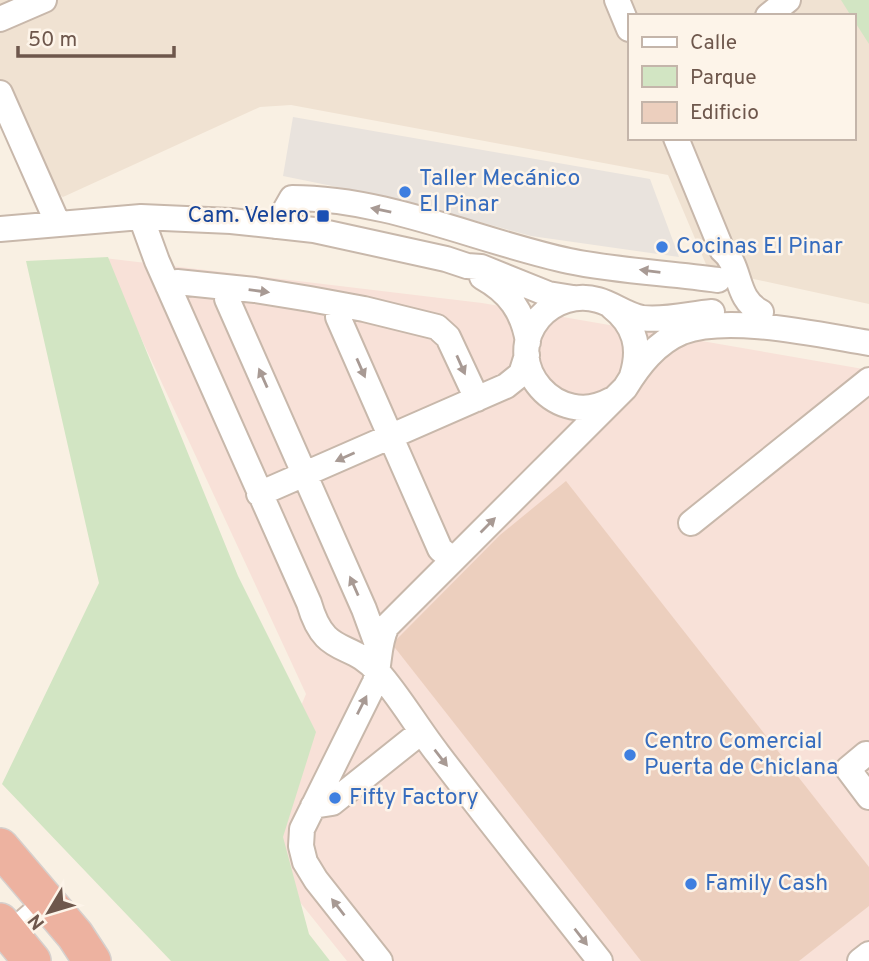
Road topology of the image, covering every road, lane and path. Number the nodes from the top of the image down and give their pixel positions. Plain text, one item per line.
1 (44, 0) edge
2 (617, 0) edge
3 (788, 0) edge
4 (770, 14) edge
5 (0, 19) edge
6 (628, 27) edge
7 (0, 93) edge
8 (677, 140) edge
9 (141, 217) junction
10 (58, 224) junction
11 (276, 226) junction
12 (0, 229) edge
13 (722, 250) junction
14 (467, 266) junction
15 (718, 280) junction
16 (168, 286) junction
17 (228, 288) junction
18 (573, 298) junction
19 (339, 304) junction
20 (611, 306) junction
21 (761, 312) junction
22 (672, 316) junction
23 (869, 327) edge
24 (869, 343) edge
25 (527, 349) junction
26 (632, 377) junction
27 (869, 380) edge
28 (616, 397) junction
29 (477, 399) junction
30 (391, 437) junction
31 (305, 474) junction
32 (259, 494) junction
33 (691, 523) dead end
34 (453, 560) junction
35 (379, 661) junction
36 (421, 732) junction
37 (866, 754) dead end
38 (869, 797) edge
39 (313, 806) junction
40 (0, 847) edge
41 (47, 902) junction
42 (14, 939) edge
43 (84, 948) edge
44 (869, 954) edge
45 (106, 961) edge
46 (380, 961) edge
47 (600, 961) edge
48 (860, 961) edge

1 - 5 street
2 - 6 street
3 - 4 street
7 - 10 street
8 - 13 street
9 - 10 street
9 - 11 street
9 - 16 street
10 - 12 street
11 - 14 street
15 -> 11 street
13 - 15 street
13 - 21 street
14 - 18 street
14 - 25 street
15 - 22 street
16 - 17 street
16 - 32 street
17 -> 19 street
31 -> 17 street
18 - 20 street
18 - 25 street
19 -> 29 street
19 -> 30 street
20 - 22 street
20 - 26 street
21 - 22 street
21 - 23 street
24 - 26 street
25 - 28 street
25 - 29 street
26 - 28 street
27 - 33 street
34 -> 28 street
29 - 30 street
30 -> 31 street
30 - 34 street
31 - 32 street
35 -> 31 street
32 - 35 street
34 - 35 street
35 - 36 street
39 -> 35 street
36 - 39 street
36 -> 47 street
37 - 38 street
46 -> 39 street
40 - 41 highway
41 - 42 street
41 - 43 highway
43 - 45 highway
44 - 48 street

